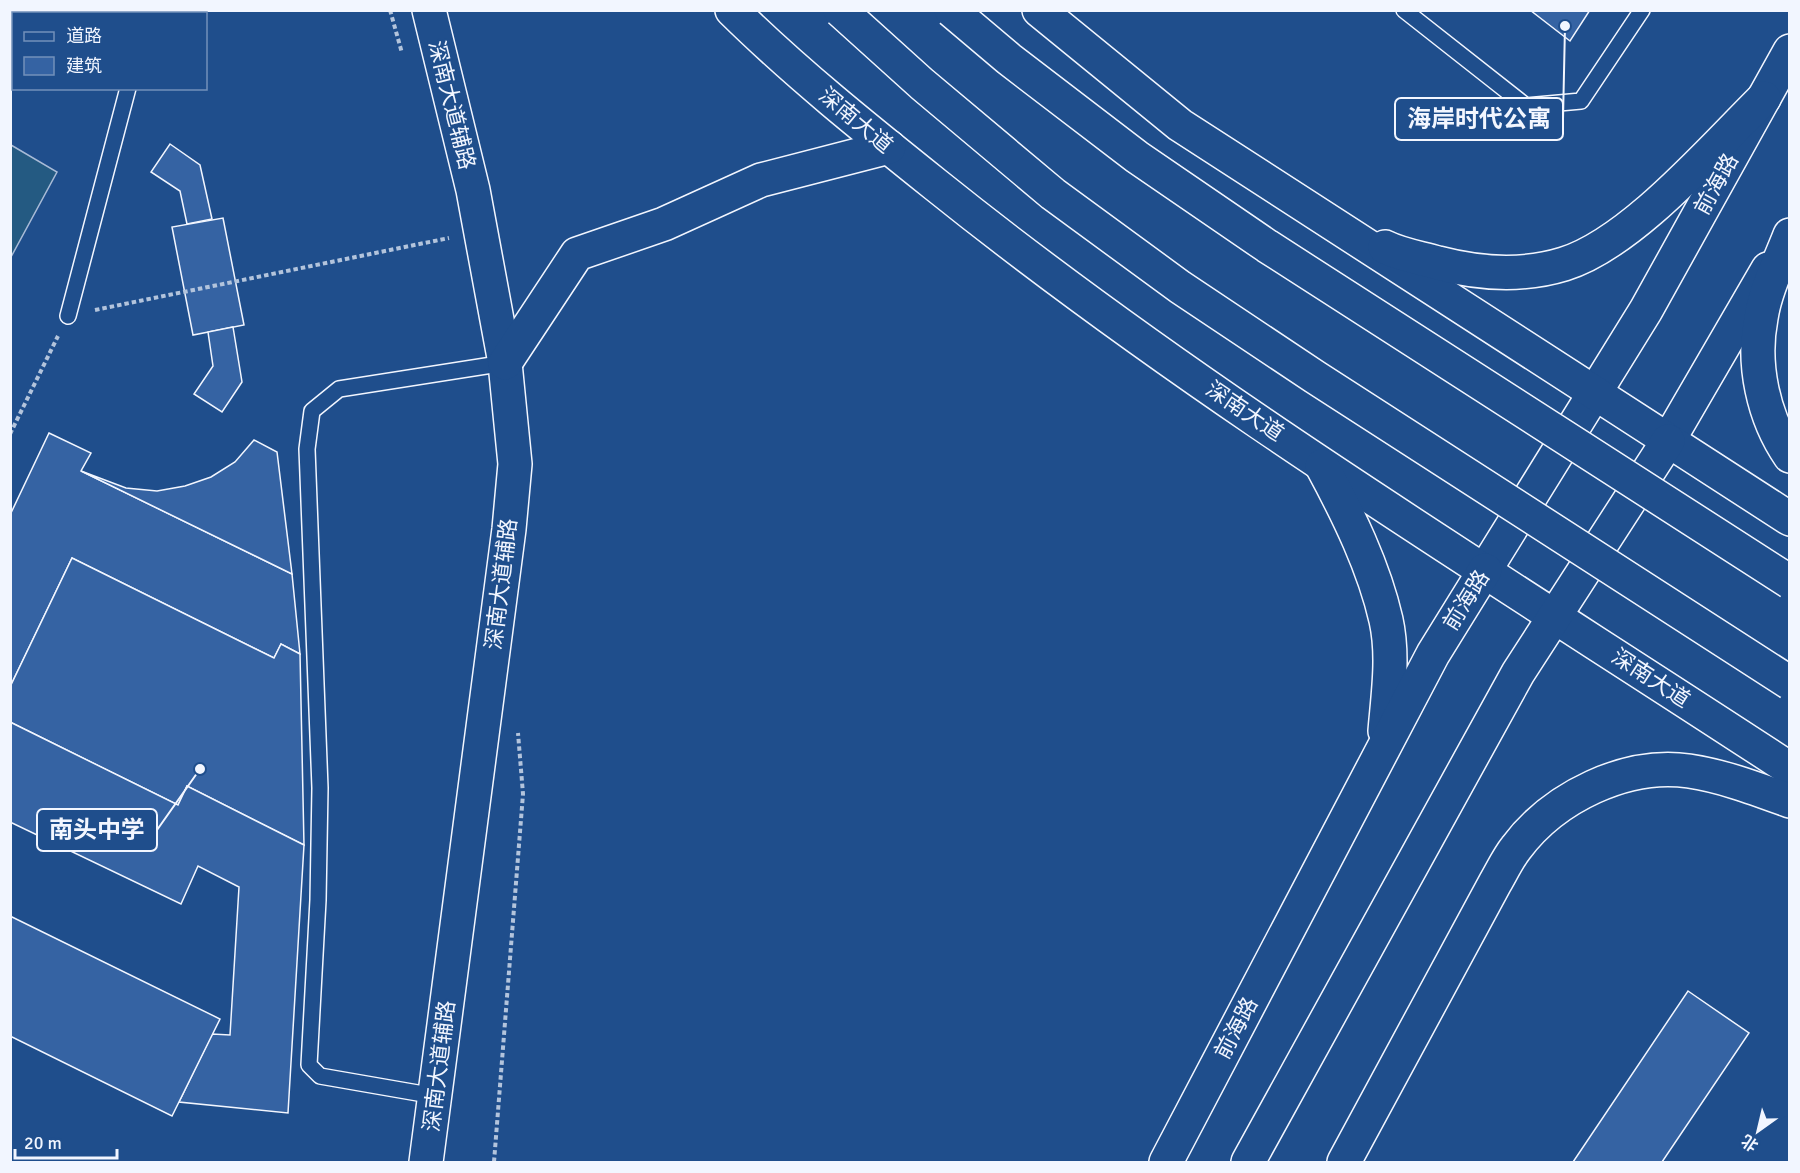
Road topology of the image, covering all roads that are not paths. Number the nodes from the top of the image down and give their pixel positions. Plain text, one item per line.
1 (429, 10) edge
2 (732, 10) edge
3 (840, 10) edge
4 (951, 10) edge
5 (1039, 10) edge
6 (1404, 10) edge
7 (1642, 10) edge
8 (1790, 51) edge
9 (127, 90) edge
10 (1764, 98) junction
11 (889, 147) junction
12 (1281, 193) junction
13 (1790, 234) edge
14 (68, 316) road end
15 (505, 363) junction
16 (1594, 393) junction
17 (1668, 441) junction
18 (1790, 456) edge
19 (1320, 462) junction
20 (1790, 519) edge
21 (1485, 570) junction
22 (1790, 582) edge
23 (1555, 615) junction
24 (1790, 683) edge
25 (1384, 746) junction
26 (1790, 770) edge
27 (1790, 801) edge
28 (435, 1096) junction
29 (426, 1162) edge
30 (1166, 1162) edge
31 (1248, 1162) edge
32 (1344, 1162) edge

1 - 15 main road, 深南大道辅路
2 - 11 main road, 深南大道
3 - 24 main road, bridge
4 - 22 main road, bridge
5 - 12 main road
6 - 7 lane
8 - 10 main road, 前海路
9 - 14 lane
10 - 12 main road
10 - 16 main road, 前海路
11 - 15 main road
11 - 19 main road, 深南大道
12 - 16 main road
13 - 17 main road
13 - 18 main road
15 - 28 main road, 深南大道辅路
15 - 28 lane
16 - 17 main road
16 - 21 main road, 前海路
17 - 20 main road
17 - 23 main road
19 - 21 main road, 深南大道
19 - 25 main road
21 - 23 main road, 深南大道
21 - 25 main road, 前海路
23 - 26 main road, 深南大道
23 - 31 main road
25 - 30 main road, 前海路
27 - 32 main road
28 - 29 main road, 深南大道辅路

